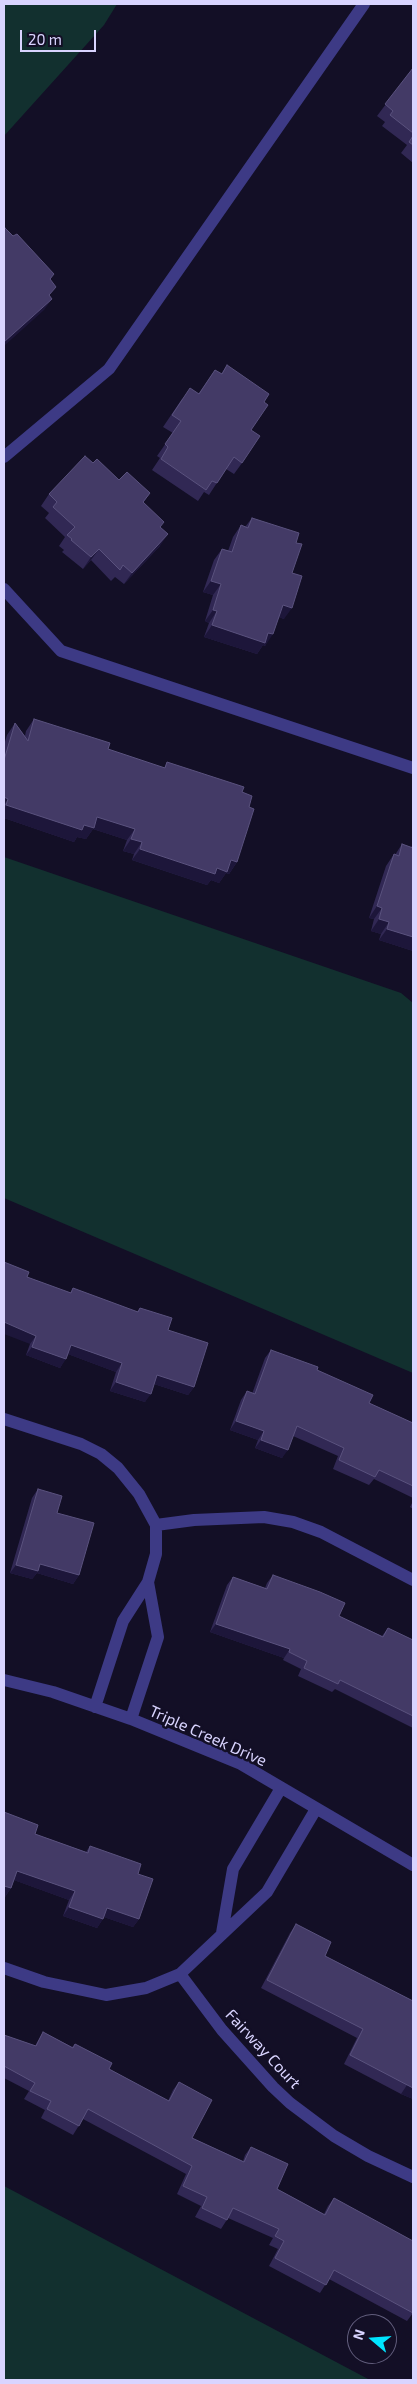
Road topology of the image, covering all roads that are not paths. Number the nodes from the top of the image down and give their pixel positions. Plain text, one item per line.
1 (364, 4) edge
2 (4, 457) edge
3 (4, 589) edge
4 (413, 768) edge
5 (4, 1419) edge
6 (156, 1525) junction
7 (413, 1580) edge
8 (148, 1582) junction
9 (4, 1680) edge
10 (95, 1707) junction
11 (131, 1719) junction
12 (281, 1788) junction
13 (316, 1809) junction
14 (413, 1865) edge
15 (222, 1932) junction
16 (4, 1968) edge
17 (180, 1974) junction
18 (413, 2177) edge

1 - 2 street
3 - 4 street
5 - 6 street
6 - 7 street
6 - 8 street
8 - 10 street
8 - 11 street
9 - 10 street, Triple Creek Drive
10 - 11 street, Triple Creek Drive
11 - 12 street, Triple Creek Drive
12 - 13 street, Triple Creek Drive
12 - 15 street
13 - 14 street, Triple Creek Drive
13 - 15 street
15 - 17 street
16 - 17 street
17 - 18 street, Fairway Court

